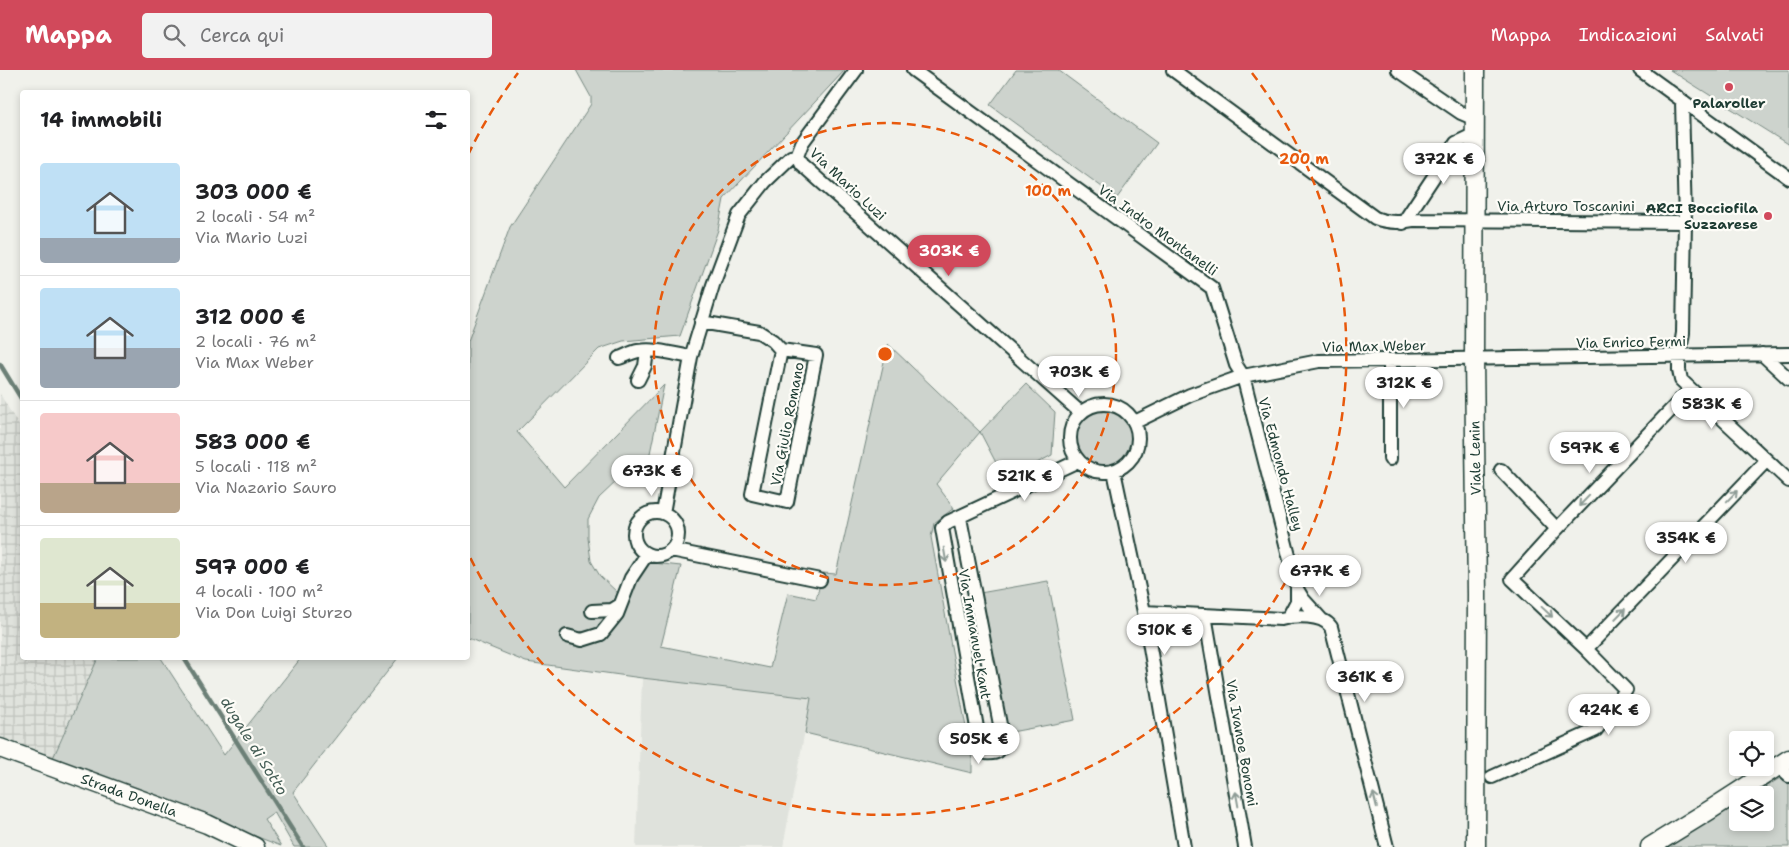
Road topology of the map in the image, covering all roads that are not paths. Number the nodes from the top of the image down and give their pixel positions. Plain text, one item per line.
1 (856, 70) edge
2 (913, 70) edge
3 (1173, 70) edge
4 (1398, 70) edge
5 (1475, 70) edge
6 (1640, 70) edge
7 (1682, 102) junction
8 (1475, 126) junction
9 (797, 156) junction
10 (1789, 178) edge
11 (1476, 220) junction
12 (1403, 222) junction
13 (1685, 222) junction
14 (700, 322) junction
15 (781, 350) junction
16 (647, 351) junction
17 (1762, 354) junction
18 (1789, 354) edge
19 (691, 357) junction
20 (1679, 357) junction
21 (619, 358) dead end
22 (1474, 359) junction
23 (1390, 360) junction
24 (1243, 376) junction
25 (638, 380) dead end
26 (1789, 380) edge
27 (1690, 390) junction
28 (1081, 413) junction
29 (1135, 422) junction
30 (1390, 459) dead end
31 (1078, 461) junction
32 (1766, 461) junction
33 (1501, 470) dead end
34 (1114, 471) junction
35 (1789, 481) edge
36 (663, 513) junction
37 (960, 518) junction
38 (1557, 529) junction
39 (671, 550) junction
40 (648, 554) junction
41 (820, 580) dead end
42 (1298, 589) junction
43 (620, 605) junction
44 (592, 611) dead end
45 (1144, 612) junction
46 (1205, 615) junction
47 (1289, 616) junction
48 (1322, 619) junction
49 (567, 636) dead end
50 (1586, 649) junction
51 (0, 748) edge
52 (1785, 767) edge
53 (1492, 777) dead end
54 (255, 847) edge
55 (1184, 847) edge
56 (1245, 847) edge
57 (1387, 847) edge
58 (1476, 847) edge
59 (1650, 847) edge

1 - 9 street
2 - 24 street, Via Indro Montanelli
3 - 12 street, Via Arturo Toscanini
4 - 8 street
5 - 8 main road, Viale Lenin
6 - 7 street
7 - 10 street
7 - 13 street
8 - 11 main road, Viale Lenin
8 - 12 street
9 - 14 street
9 - 28 street, Via Mario Luzi
11 - 12 street, Via Arturo Toscanini
11 - 13 street, Via Arturo Toscanini
11 - 22 main road, Viale Lenin
13 - 20 street
14 - 15 street, Via Giulio Romano
14 - 19 street
15 - 15 street, Via Giulio Romano
16 - 19 street
16 - 21 street
16 - 25 street
17 - 18 street, Via Enrico Fermi
17 - 20 street, Via Enrico Fermi
17 - 26 street
19 - 36 street
20 - 22 street, Via Enrico Fermi
20 - 27 street
22 - 23 street, Via Max Weber
22 - 58 main road, Viale Lenin
23 - 24 street, Via Max Weber
23 - 30 street
24 - 29 street, Via Max Weber
24 - 42 street, Via Edmondo Halley
27 - 32 street
27 -> 38 street
28 - 29 street
28 - 31 street
29 - 34 street
31 - 34 street
31 - 37 street, Via Immanuel Kant
32 - 35 street
50 -> 32 street
33 - 38 street
34 - 45 street
36 - 39 street
36 - 40 street
37 -> 37 street, Via Immanuel Kant
38 -> 50 street
39 - 40 street
39 - 41 street
40 - 43 street
42 - 47 street
42 - 48 street
43 - 44 street
43 - 49 street
45 - 46 street
45 - 55 street
46 - 47 street
56 -> 46 street, Via Ivanoe Bonomi
47 - 48 street
57 -> 48 street
50 - 53 street
51 - 54 main road, Strada Donella
52 - 59 main road

